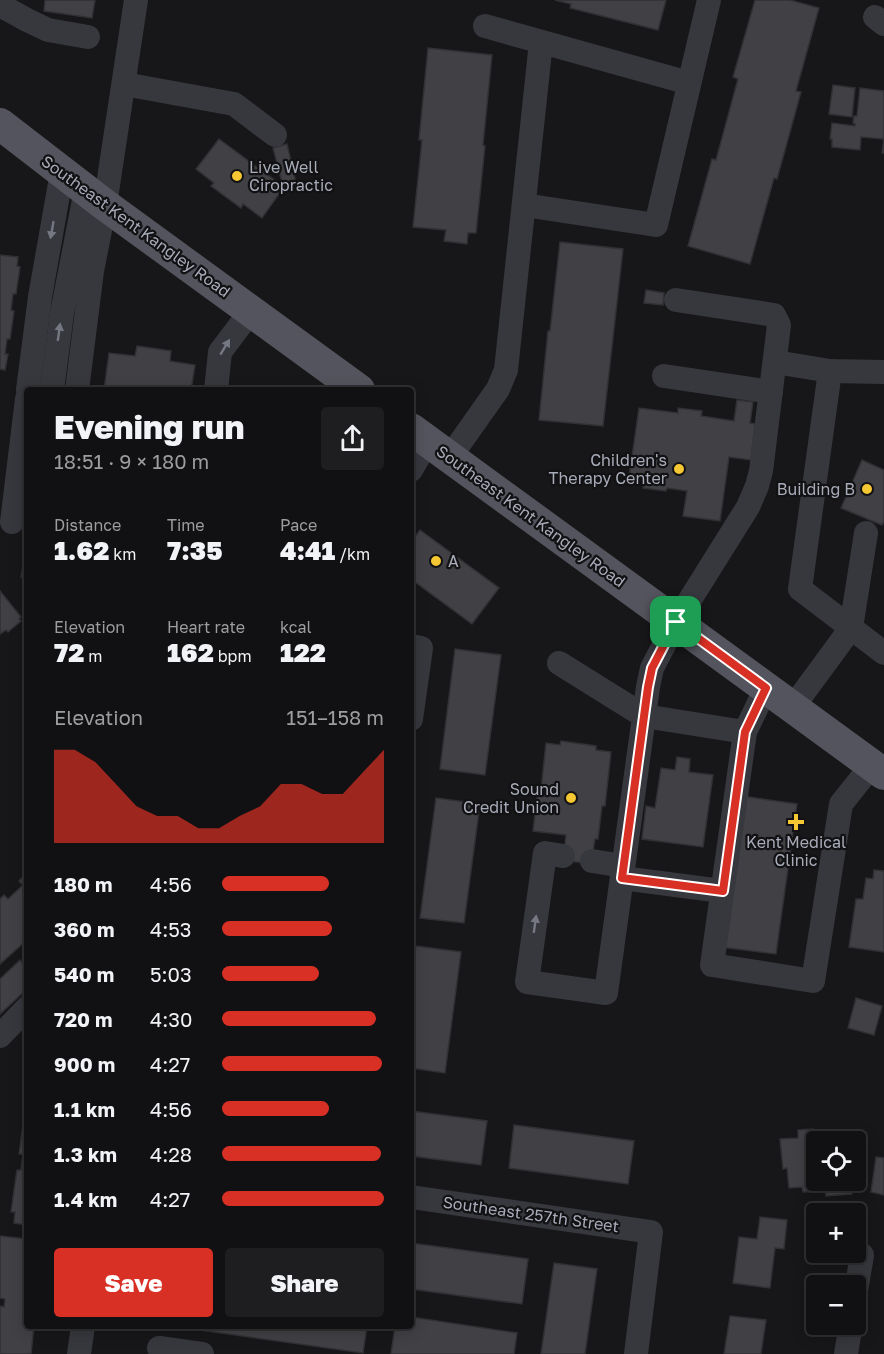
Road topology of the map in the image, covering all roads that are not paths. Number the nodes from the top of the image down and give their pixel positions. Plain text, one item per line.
1 (136, 0) edge
2 (709, 0) edge
3 (0, 5) edge
4 (485, 26) dead end
5 (88, 37) dead end
6 (541, 42) junction
7 (689, 83) junction
8 (124, 84) junction
9 (0, 124) edge
10 (275, 135) dead end
11 (85, 189) junction
12 (524, 205) junction
13 (676, 300) dead end
14 (251, 311) junction
15 (775, 363) junction
16 (830, 371) junction
17 (884, 372) edge
18 (664, 376) dead end
19 (28, 387) edge
20 (51, 387) edge
21 (76, 387) edge
22 (216, 387) edge
23 (355, 387) edge
24 (771, 392) junction
25 (24, 425) edge
26 (429, 442) edge
27 (414, 465) edge
28 (13, 521) edge
29 (866, 533) dead end
30 (676, 622) junction
31 (851, 628) junction
32 (416, 647) edge
33 (884, 653) edge
34 (559, 663) dead end
35 (414, 676) edge
36 (766, 688) junction
37 (793, 707) junction
38 (644, 716) junction
39 (745, 732) junction
40 (878, 770) edge
41 (563, 856) dead end
42 (592, 861) dead end
43 (623, 872) junction
44 (723, 891) junction
45 (24, 1011) edge
46 (0, 1036) edge
47 (414, 1197) edge
48 (83, 1329) edge
49 (849, 1335) edge
50 (160, 1343) edge
51 (79, 1354) edge
52 (202, 1354) edge
53 (636, 1354) edge
54 (846, 1354) edge

1 - 8 street
2 - 7 street
3 - 5 street
4 - 6 street
6 - 7 street
6 - 12 street
7 - 12 street
8 - 10 street
8 - 11 street
9 - 11 main road, Southeast Kent Kangley Road
11 - 14 main road, Southeast Kent Kangley Road
11 -> 19 street
20 -> 11 street
11 - 21 street
12 - 26 street
13 - 15 street
22 -> 14 street
14 - 23 main road, Southeast Kent Kangley Road
15 - 16 street
15 - 24 street
16 - 17 street
16 - 31 street
18 - 24 street
24 - 30 street
25 - 28 street
26 - 27 street
26 - 30 main road, Southeast Kent Kangley Road
29 - 31 street
30 - 36 main road, Southeast Kent Kangley Road
30 - 38 street
31 - 33 street
31 - 37 street
32 - 35 street
34 - 38 street
36 - 37 main road, Southeast Kent Kangley Road
36 - 39 street
37 - 40 main road, Southeast Kent Kangley Road
38 - 39 street
38 - 43 street
39 - 44 street
40 - 44 street
43 -> 41 street
42 - 43 street
43 - 44 street
45 - 46 street
47 - 53 street, Southeast 257th Street
48 - 51 street
49 - 54 street
50 - 52 street

